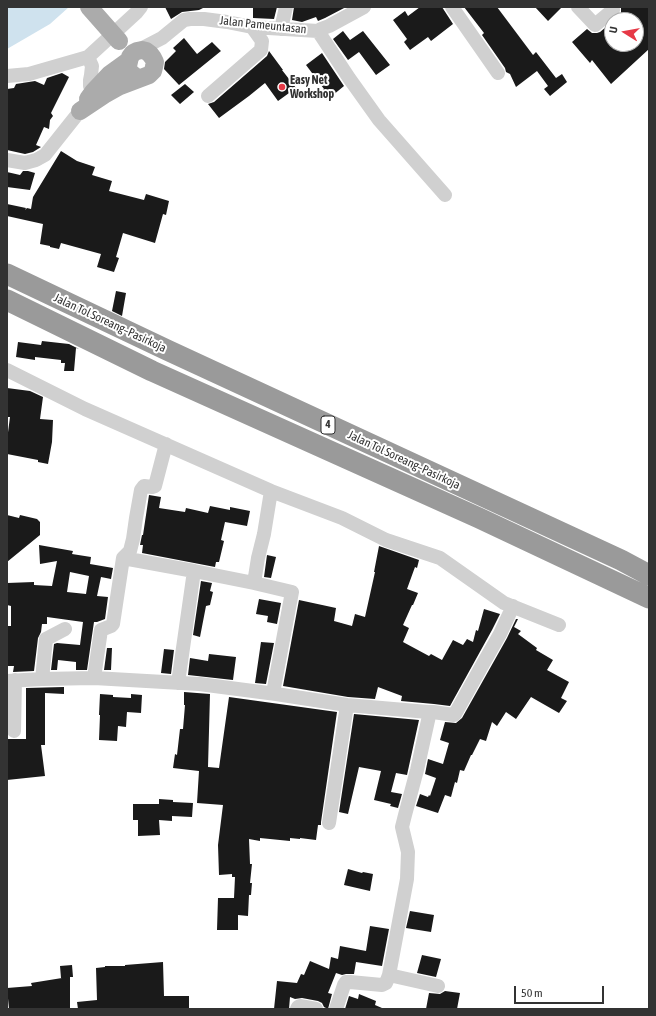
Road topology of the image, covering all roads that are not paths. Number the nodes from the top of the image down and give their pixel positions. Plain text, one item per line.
1 (89, 7) edge
2 (141, 7) edge
3 (286, 7) edge
4 (364, 7) edge
5 (452, 7) edge
6 (578, 7) edge
7 (614, 11) edge
8 (252, 27) junction
9 (281, 29) junction
10 (318, 31) junction
11 (162, 38) junction
12 (129, 52) junction
13 (88, 57) junction
14 (155, 62) junction
15 (498, 73) dead end
16 (7, 76) edge
17 (141, 78) junction
18 (95, 96) junction
19 (208, 96) dead end
20 (80, 111) joint
21 (7, 160) edge
22 (445, 195) dead end
23 (7, 274) edge
24 (7, 300) edge
25 (7, 370) edge
26 (166, 444) junction
27 (271, 491) junction
28 (123, 558) junction
29 (194, 571) junction
30 (649, 575) edge
31 (254, 583) junction
32 (649, 598) edge
33 (513, 606) junction
34 (559, 625) dead end
35 (65, 629) dead end
36 (94, 678) junction
37 (42, 679) junction
38 (11, 681) edge
39 (178, 683) junction
40 (272, 693) junction
41 (347, 706) junction
42 (428, 712) junction
43 (14, 731) dead end
44 (329, 823) dead end
45 (388, 975) junction
46 (438, 986) dead end
47 (297, 1009) edge
48 (316, 1009) edge
49 (336, 1009) edge

1 - 12 main road, bridge
2 - 13 street
3 - 9 street
4 - 10 street, Jalan Pameuntasan
5 - 15 street
6 - 7 street
8 - 9 street, Jalan Pameuntasan
8 - 11 street, Jalan Pameuntasan
8 - 19 street
9 - 10 street, Jalan Pameuntasan
10 - 22 street
11 - 12 street, Jalan Pameuntasan
11 - 14 street
12 - 14 main road
12 - 17 main road
12 - 18 main road
13 - 16 street
13 - 18 street
14 - 17 main road
17 - 18 main road
18 - 20 main road
20 - 21 street
23 - 30 highway, Jalan Tol Soreang–Pasirkoja / 4
24 - 32 highway, Jalan Tol Soreang–Pasirkoja / 4
25 - 26 street
26 - 27 street
26 - 28 street
27 - 31 street
27 - 33 street
28 - 29 street
28 - 36 street
29 - 31 street
29 - 39 street
31 - 40 street
33 - 34 street
33 - 42 street
35 - 37 street
36 - 37 street
36 - 39 street
37 - 38 street
38 - 43 street
39 - 40 street
40 - 41 street
41 - 42 street
41 - 44 street
42 - 45 street
45 - 46 street
45 - 49 street
47 - 48 street

